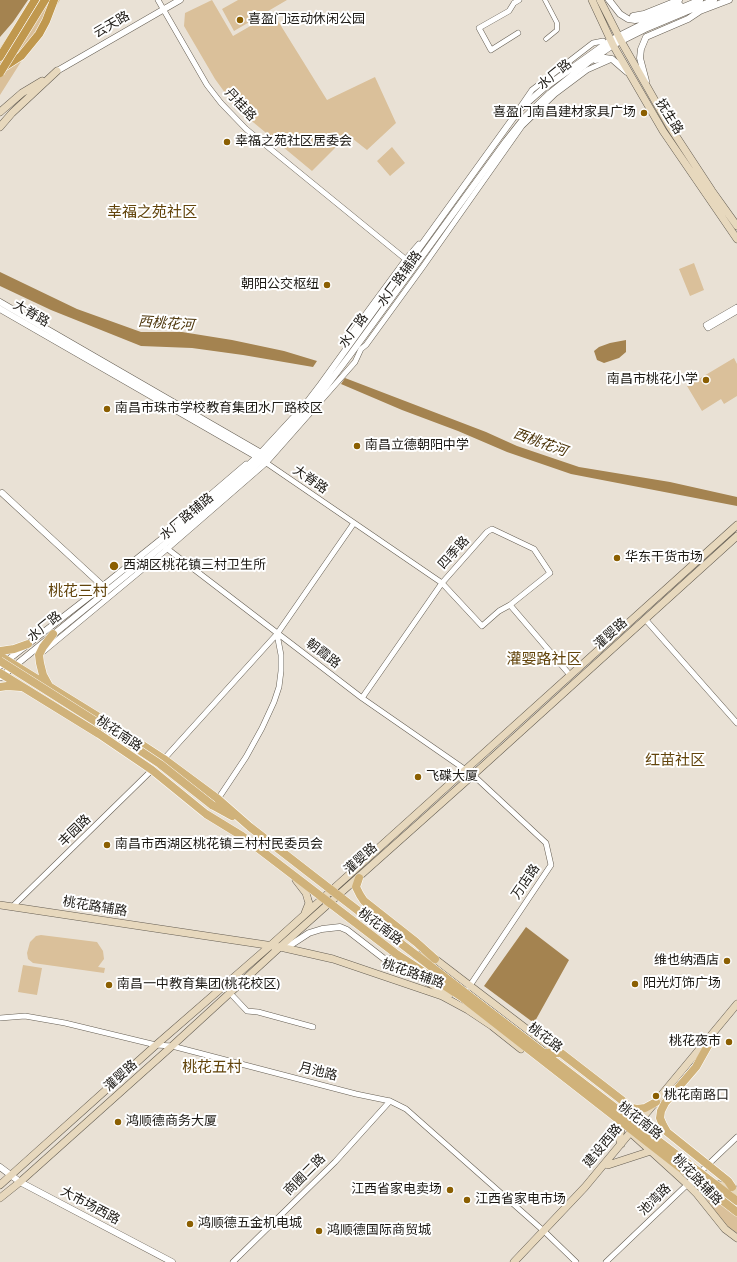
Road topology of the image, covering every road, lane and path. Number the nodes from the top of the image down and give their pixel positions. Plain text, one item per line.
1 (35, 0) edge
2 (45, 0) edge
3 (54, 0) edge
4 (158, 0) edge
5 (180, 0) edge
6 (519, 0) edge
7 (545, 0) edge
8 (592, 0) edge
9 (600, 0) edge
10 (609, 0) edge
11 (679, 0) edge
12 (698, 0) edge
13 (714, 0) edge
14 (729, 0) edge
15 (163, 10) junction
16 (620, 14) junction
17 (607, 32) junction
18 (518, 34) dead end
19 (620, 38) junction
20 (546, 39) dead end
21 (603, 41) junction
22 (612, 43) junction
23 (600, 48) junction
24 (0, 57) edge
25 (612, 59) junction
26 (590, 61) junction
27 (0, 70) edge
28 (57, 71) junction
29 (0, 73) edge
30 (630, 74) junction
31 (646, 85) junction
32 (0, 112) edge
33 (0, 127) edge
34 (453, 201) junction
35 (737, 226) edge
36 (737, 239) edge
37 (408, 260) junction
38 (0, 302) edge
39 (737, 307) edge
40 (0, 309) edge
41 (737, 312) edge
42 (262, 458) junction
43 (2, 493) dead end
44 (354, 523) junction
45 (737, 524) edge
46 (737, 536) edge
47 (163, 545) junction
48 (442, 583) junction
49 (104, 587) junction
50 (510, 605) junction
51 (645, 619) junction
52 (53, 634) junction
53 (277, 634) junction
54 (28, 644) junction
55 (0, 651) edge
56 (40, 654) junction
57 (1, 662) edge
58 (15, 666) junction
59 (1, 675) edge
60 (570, 675) junction
61 (0, 687) edge
62 (23, 687) junction
63 (50, 687) junction
64 (362, 698) junction
65 (737, 723) edge
66 (164, 759) junction
67 (466, 769) junction
68 (152, 770) junction
69 (473, 775) junction
70 (214, 804) junction
71 (242, 836) junction
72 (291, 873) junction
73 (359, 878) junction
74 (332, 890) junction
75 (339, 896) junction
76 (326, 901) junction
77 (0, 905) edge
78 (12, 907) junction
79 (304, 916) junction
80 (271, 945) junction
81 (283, 948) junction
82 (416, 955) junction
83 (393, 956) junction
84 (435, 959) junction
85 (420, 977) junction
86 (414, 986) junction
87 (468, 989) junction
88 (230, 994) junction
89 (737, 1004) edge
90 (737, 1010) edge
91 (0, 1018) edge
92 (313, 1027) dead end
93 (710, 1042) junction
94 (156, 1045) junction
95 (172, 1046) junction
96 (558, 1053) junction
97 (543, 1056) junction
98 (390, 1101) junction
99 (656, 1102) junction
100 (622, 1126) junction
101 (635, 1130) junction
102 (737, 1137) edge
103 (621, 1144) junction
104 (651, 1151) junction
105 (608, 1165) junction
106 (708, 1165) junction
107 (0, 1168) edge
108 (700, 1172) junction
109 (12, 1176) junction
110 (690, 1181) junction
111 (20, 1182) junction
112 (715, 1184) junction
113 (0, 1185) edge
114 (735, 1190) edge
115 (0, 1198) edge
116 (737, 1201) edge
117 (737, 1212) edge
118 (544, 1232) junction
119 (737, 1238) edge
120 (172, 1262) edge
121 (233, 1262) edge
122 (514, 1262) edge
123 (518, 1262) edge
124 (576, 1262) edge
125 (606, 1262) edge

1 - 24 highway
2 - 29 highway, bridge
3 - 27 highway
4 - 15 street, 丹桂路
5 - 15 street, 云天路
6 - 18 street
7 - 20 street
8 - 17 main road, 抚生路
9 - 19 main road, 抚生路
10 - 16 street
11 - 16 street
12 - 16 street
12 - 19 street, 水厂路
13 - 19 street, 水厂路
14 - 31 street
15 - 28 street, 云天路
15 - 37 street, 丹桂路
17 - 21 street
17 - 22 main road, 抚生路
19 - 22 street, 水厂路
19 - 31 main road, 抚生路
21 - 23 street
21 - 34 street
22 - 23 street, 水厂路
22 - 26 street, 水厂路
22 - 30 main road, 抚生路
23 - 34 street, 水厂路
25 - 26 street
25 - 30 street
25 - 42 street, 水厂路辅路
26 - 42 street, 水厂路
28 - 32 main road, 云天路
28 - 33 main road, 云天路
30 - 36 main road, 抚生路
31 - 35 main road, 抚生路
34 - 37 street, 水厂路
37 - 42 street, 水厂路
38 - 42 street, 大脊路
39 - 41 street
40 - 42 street, 大脊路
42 - 44 street, 大脊路
42 - 47 street, 水厂路
42 - 49 street, 水厂路辅路
43 - 49 street
44 - 48 street, 大脊路
44 - 53 street
45 - 60 main road, 灌婴路
46 - 51 main road, 灌婴路
47 - 49 street, 水厂路
47 - 53 street, 朝霞路
47 - 56 street, 水厂路辅路
48 - 50 street, 大脊路
48 - 50 street, 四季路
48 - 64 street, 四季路
49 - 52 street, 水厂路
49 - 54 street, 水厂路
50 - 60 street
51 - 65 street
51 - 69 main road, 灌婴路
52 - 56 main road
52 - 58 street, 水厂路
53 - 64 street, 朝霞路
53 - 66 street
53 - 70 street
54 - 55 main road
54 - 57 street, 水厂路
56 - 63 main road
57 - 58 main road, 桃花南路
57 - 70 main road, bridge
58 - 59 street, 水厂路
58 - 63 main road, 桃花南路
59 - 62 main road, 桃花南路
60 - 67 main road, 灌婴路
61 - 62 main road
62 - 68 main road, 桃花南路
63 - 66 main road, 桃花南路
64 - 67 street, 朝霞路
66 - 70 main road, 桃花南路
67 - 69 street, 朝霞路
67 - 74 main road, 灌婴路
68 - 71 main road, 桃花南路
68 - 78 street, 丰园路
69 - 73 main road, 灌婴路
69 - 87 street, 万店路
70 - 71 main road
70 - 74 main road
71 - 72 main road, 桃花南路
72 - 76 main road, 桃花南路
72 - 79 main road
73 - 75 main road, 灌婴路
73 - 84 main road
74 - 75 main road
74 - 76 main road, 灌婴路
75 - 76 main road, 灌婴路
75 - 82 main road, 桃花路
76 - 79 main road, 灌婴路
76 - 81 main road, 灌婴路
76 - 83 main road, 桃花南路
77 - 78 main road, 桃花路辅路
78 - 80 main road, 桃花路辅路
79 - 80 main road, 灌婴路
80 - 81 main road, 桃花路辅路
80 - 94 main road, 灌婴路
81 - 83 street
81 - 86 main road, 桃花路辅路
81 - 88 main road, 灌婴路
82 - 84 main road
82 - 87 main road, 桃花路
83 - 85 main road
83 - 97 main road, 桃花南路
84 - 87 main road
85 - 86 street
85 - 97 main road
86 - 100 main road, 桃花路辅路
87 - 96 main road
87 - 97 main road, 桃花路
88 - 92 street
88 - 95 main road, 灌婴路
89 - 99 main road, 建设西路
90 - 93 main road, 建设西路
91 - 94 street, 月池路
93 - 101 main road, 建设西路
93 - 106 main road
94 - 95 street, 月池路
94 - 109 main road, 灌婴路
95 - 98 street, 月池路
95 - 111 main road, 灌婴路
96 - 97 main road
96 - 99 main road
97 - 101 main road, 桃花南路
98 - 118 street, 月池路
98 - 121 street, 商圈二路
99 - 101 main road, 建设西路
100 - 101 main road, 桃花路辅路
100 - 103 main road
101 - 103 main road, 建设西路
101 - 104 main road, 桃花路辅路
101 - 105 main road, 建设西路
101 - 108 main road
101 - 110 main road, 桃花南路
102 - 106 street, 池湾路
103 - 118 main road, 建设西路
104 - 105 main road
104 - 110 main road, 桃花路辅路
105 - 118 main road, 建设西路
106 - 108 street, 池湾路
106 - 114 main road
107 - 109 street, 大市场西路
108 - 110 street, 池湾路
108 - 112 main road
109 - 111 street, 大市场西路
109 - 113 main road, 灌婴路
110 - 117 main road, 桃花南路
110 - 119 main road, 桃花路辅路
110 - 125 street, 池湾路
111 - 115 main road, 灌婴路
111 - 120 street, 大市场西路
112 - 114 main road
112 - 116 main road
118 - 122 main road, 建设西路
118 - 123 main road, 建设西路
118 - 124 street, 月池路

